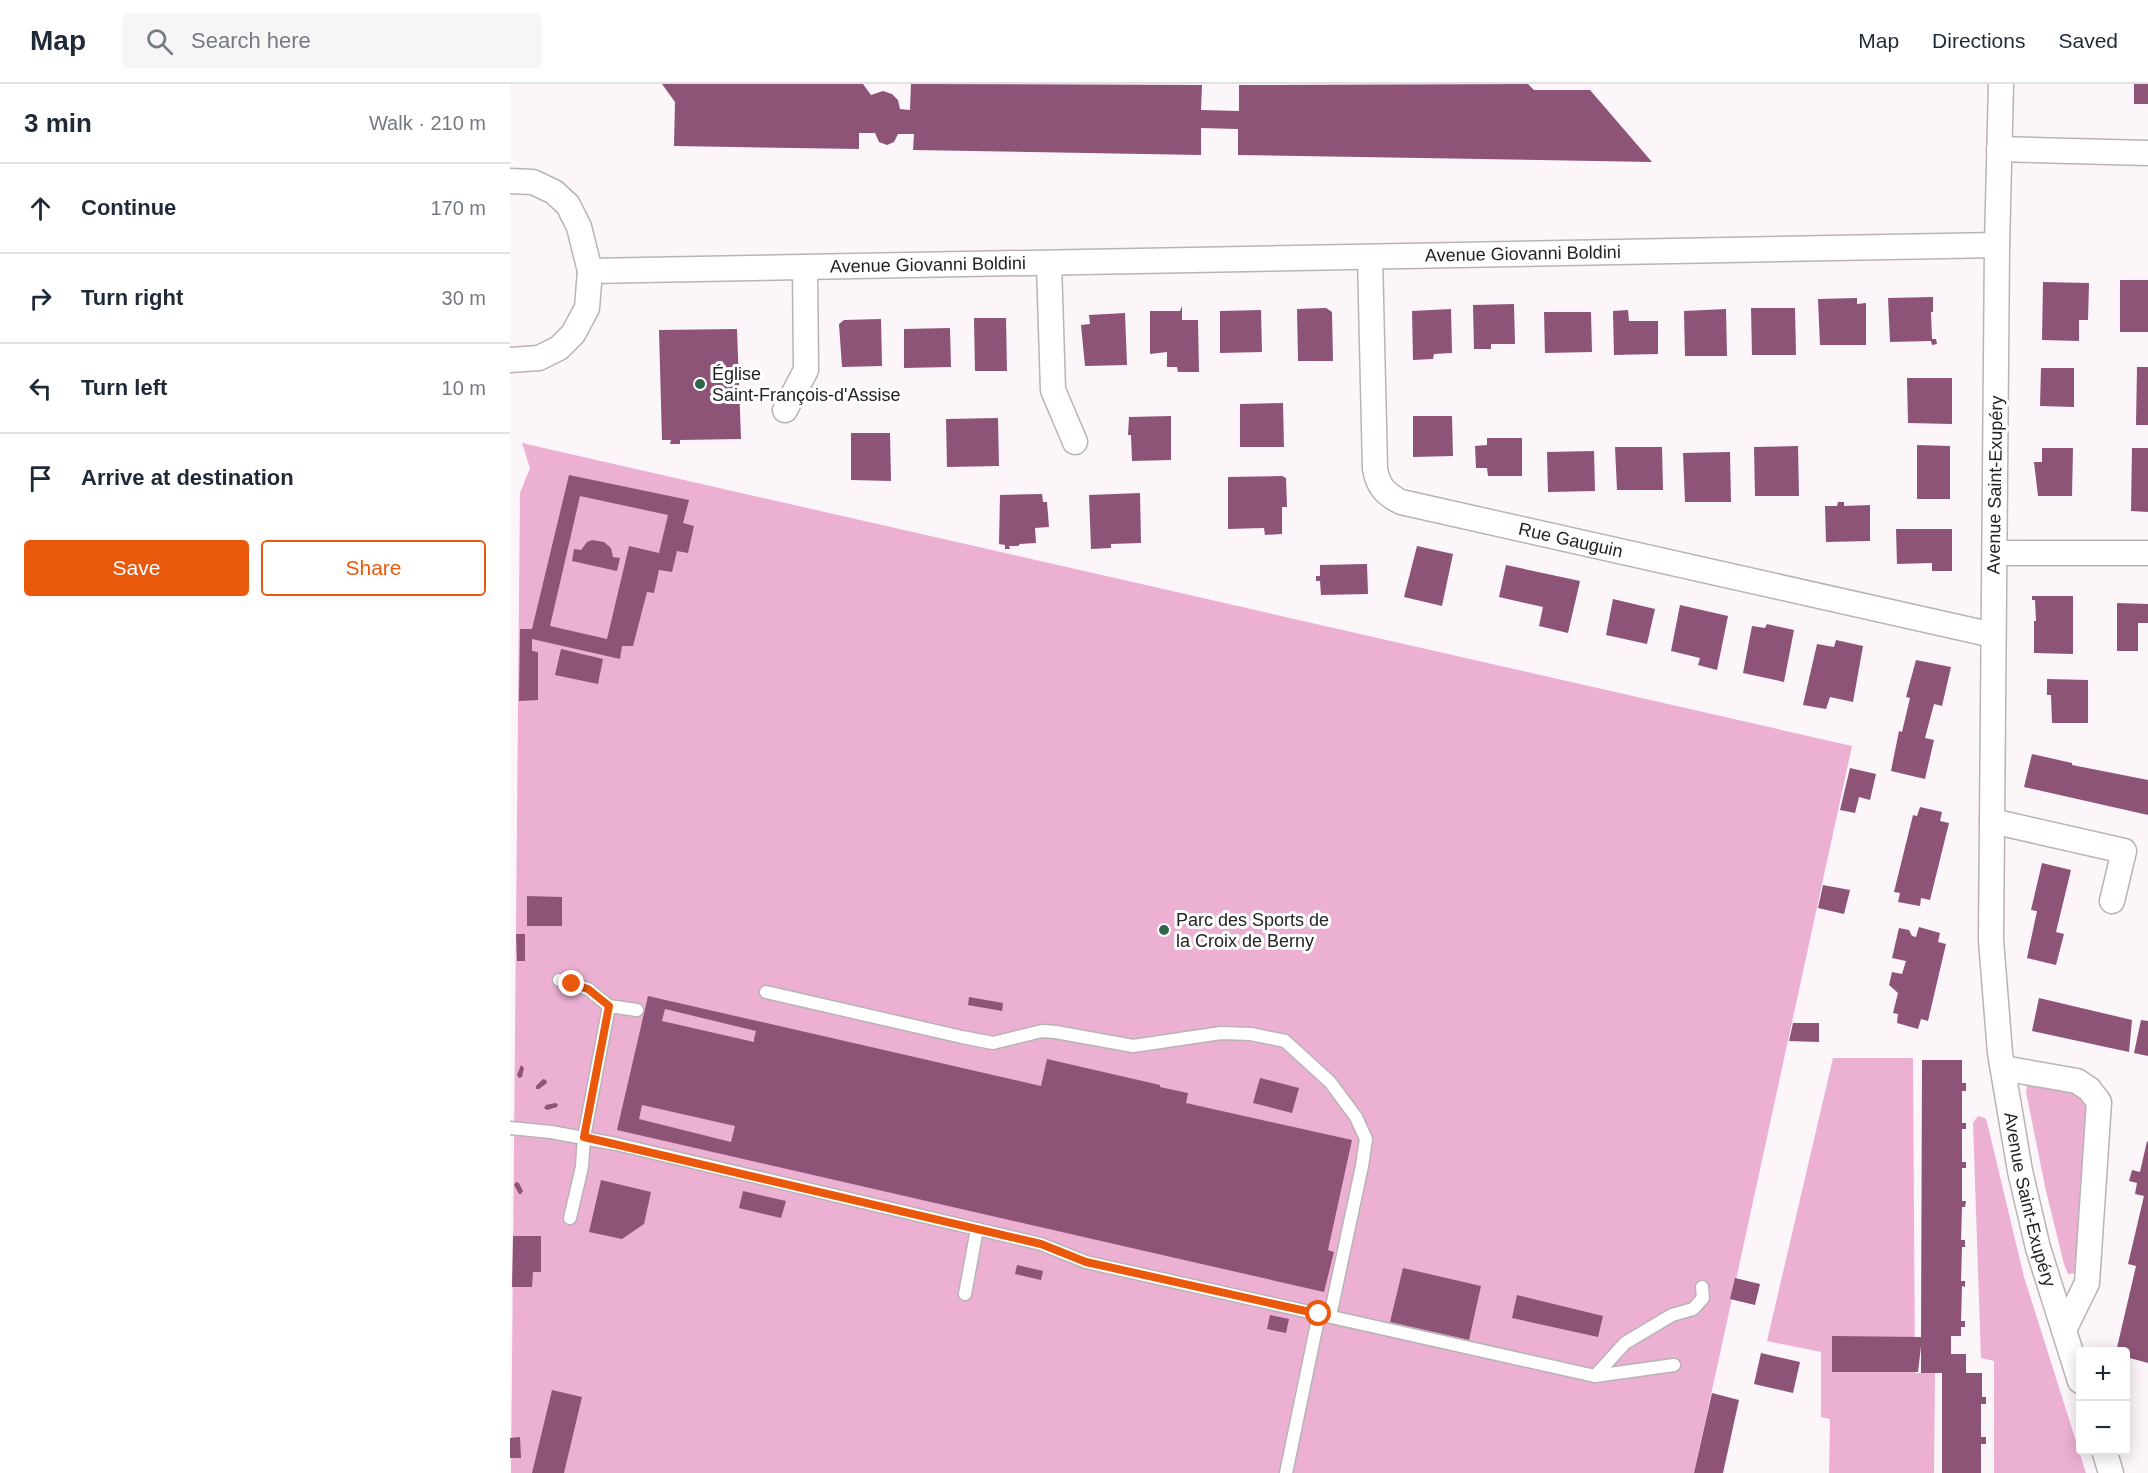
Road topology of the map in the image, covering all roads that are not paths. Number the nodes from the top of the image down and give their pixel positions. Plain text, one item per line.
1 (2001, 84) edge
2 (1999, 149) junction
3 (2148, 153) edge
4 (510, 181) edge
5 (1997, 245) junction
6 (1370, 257) junction
7 (1049, 264) junction
8 (805, 267) junction
9 (590, 271) junction
10 (510, 360) edge
11 (785, 410) dead end
12 (1075, 442) dead end
13 (1995, 553) junction
14 (2148, 554) edge
15 (1993, 635) junction
16 (1992, 821) junction
17 (2112, 901) dead end
18 (559, 980) dead end
19 (766, 992) dead end
20 (609, 1006) junction
21 (637, 1010) dead end
22 (2003, 1068) junction
23 (510, 1128) edge
24 (584, 1137) junction
25 (570, 1218) dead end
26 (977, 1229) junction
27 (1702, 1287) dead end
28 (965, 1294) dead end
29 (1325, 1315) junction
30 (2064, 1330) junction
31 (1674, 1365) dead end
32 (2076, 1368) edge
33 (1595, 1376) junction
34 (2106, 1455) edge
35 (1286, 1473) edge
36 (2111, 1473) edge

1 - 2 street, Avenue Saint-Exupéry
2 - 3 street
2 - 5 street, Avenue Saint-Exupéry
4 - 9 street
5 - 6 street, Avenue Giovanni Boldini
5 - 13 street, Avenue Saint-Exupéry
6 - 7 street, Avenue Giovanni Boldini
6 - 15 street, Rue Gauguin
7 - 8 street, Avenue Giovanni Boldini
7 - 12 street, Avenue Giovanni Boldini
8 - 9 street, Avenue Giovanni Boldini
8 - 11 street, Avenue Giovanni Boldini
9 - 10 street
13 - 14 street
13 - 15 street, Avenue Saint-Exupéry
15 - 16 street, Avenue Saint-Exupéry
16 - 17 street
16 - 22 street, Avenue Saint-Exupéry
18 - 20 lane
19 - 29 lane
20 - 21 lane
20 - 24 lane
22 - 30 street, Avenue Saint-Exupéry
22 - 30 street, Avenue Saint-Exupéry
23 - 24 lane
24 - 25 lane
24 - 26 lane
26 - 28 lane
26 - 29 lane
27 - 33 lane
29 - 33 lane
29 - 35 lane
30 - 32 street, Avenue Saint-Exupéry
31 - 33 lane
34 - 36 street

